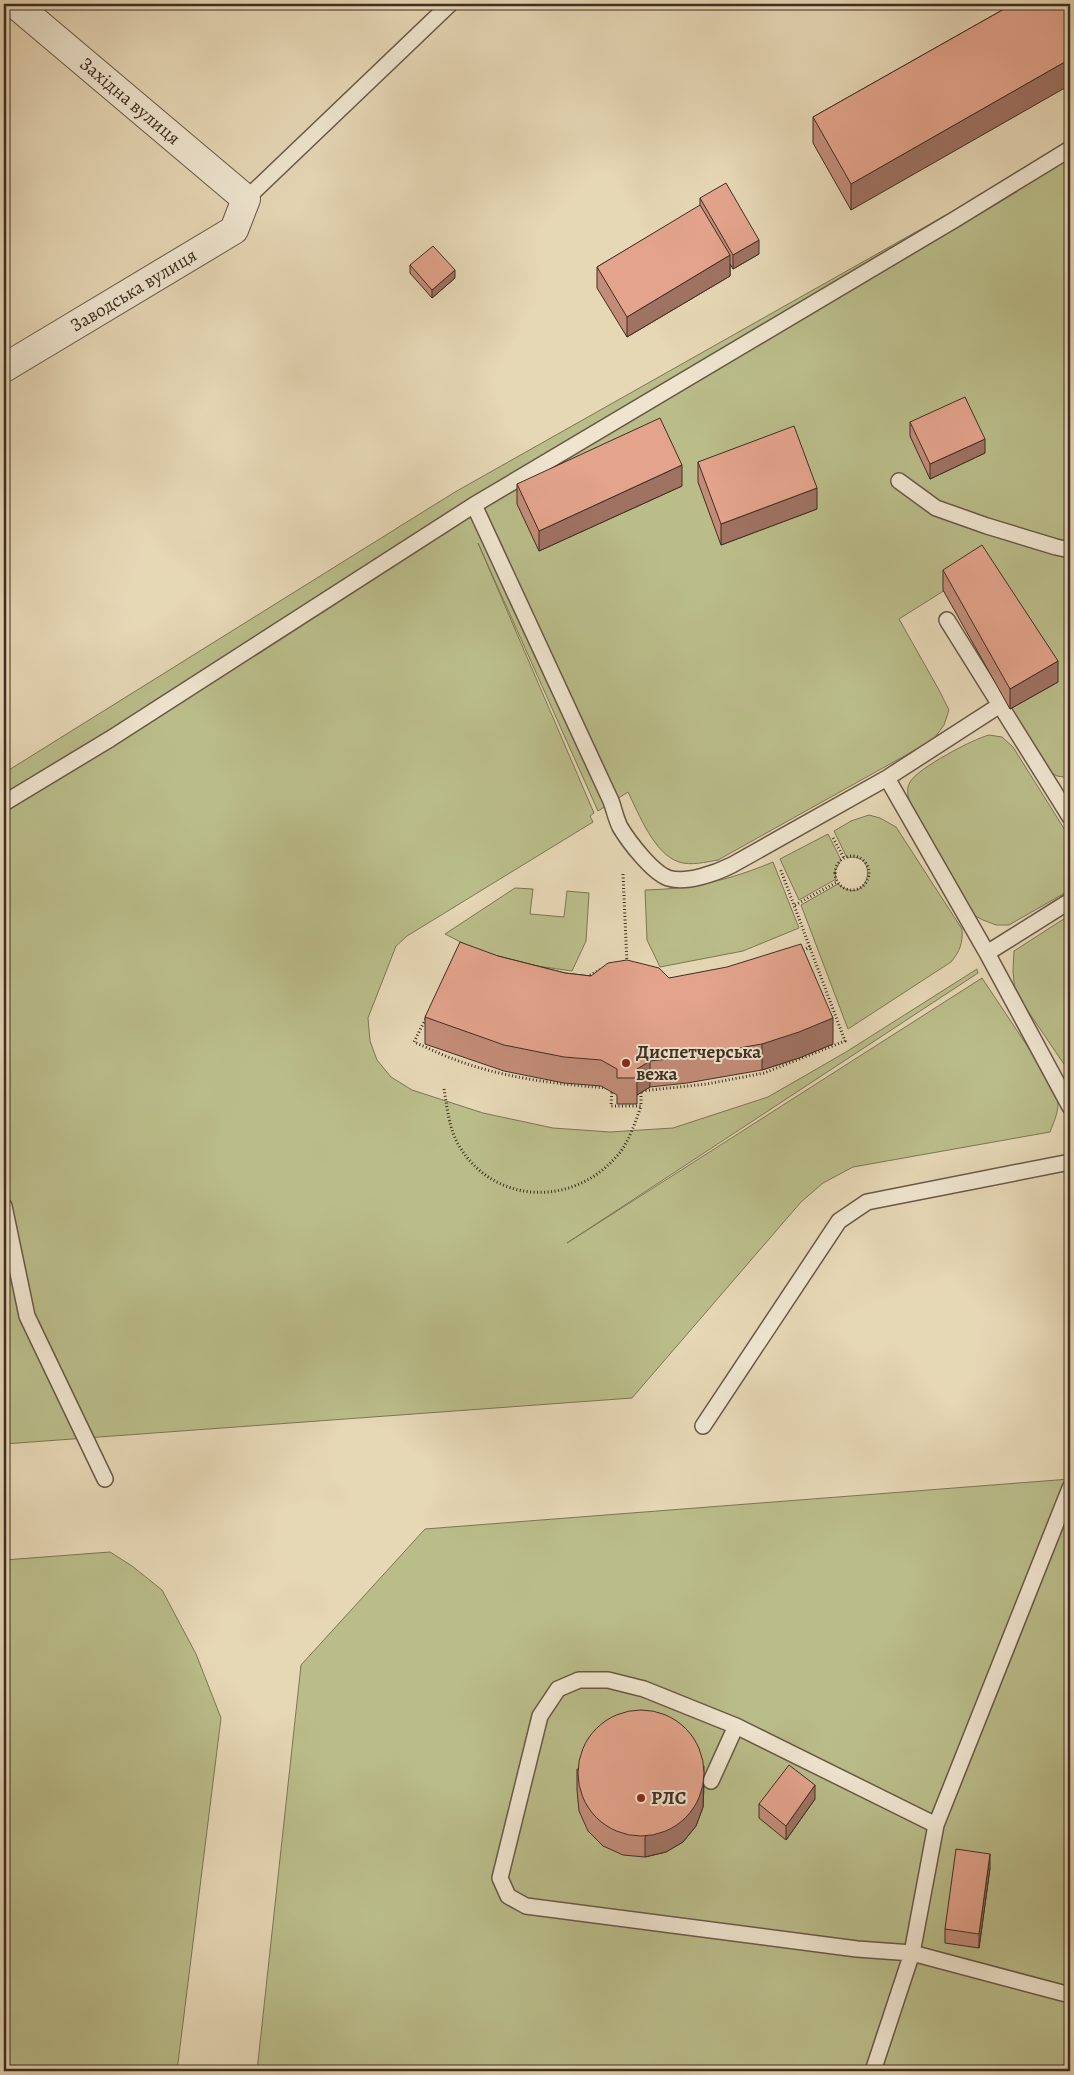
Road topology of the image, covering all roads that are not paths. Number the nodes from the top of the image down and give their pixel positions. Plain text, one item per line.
1 (15, 4) edge
2 (450, 4) edge
3 (1070, 149) edge
4 (246, 199) junction
5 (4, 368) edge
6 (899, 481) dead end
7 (474, 505) junction
8 (1070, 550) edge
9 (947, 620) dead end
10 (1000, 705) junction
11 (888, 778) junction
12 (4, 803) edge
13 (1070, 817) edge
14 (1070, 901) edge
15 (987, 953) junction
16 (1070, 1107) edge
17 (1070, 1162) edge
18 (4, 1206) edge
19 (703, 1426) dead end
20 (106, 1479) dead end
21 (1070, 1488) edge
22 (736, 1726) junction
23 (712, 1781) dead end
24 (936, 1825) junction
25 (912, 1953) junction
26 (1070, 1995) edge
27 (872, 2071) edge

1 - 4 street, Західна вулиця
2 - 4 lane
3 - 7 lane
4 - 5 street, Заводська вулиця
6 - 8 lane
7 - 11 lane
7 - 12 lane
9 - 10 lane
10 - 11 lane
10 - 13 lane
11 - 15 lane
14 - 15 lane
15 - 16 lane
17 - 19 lane
18 - 20 lane
21 - 24 lane
22 - 23 lane
22 - 24 lane
22 - 25 lane
24 - 25 lane
25 - 26 lane
25 - 27 lane

